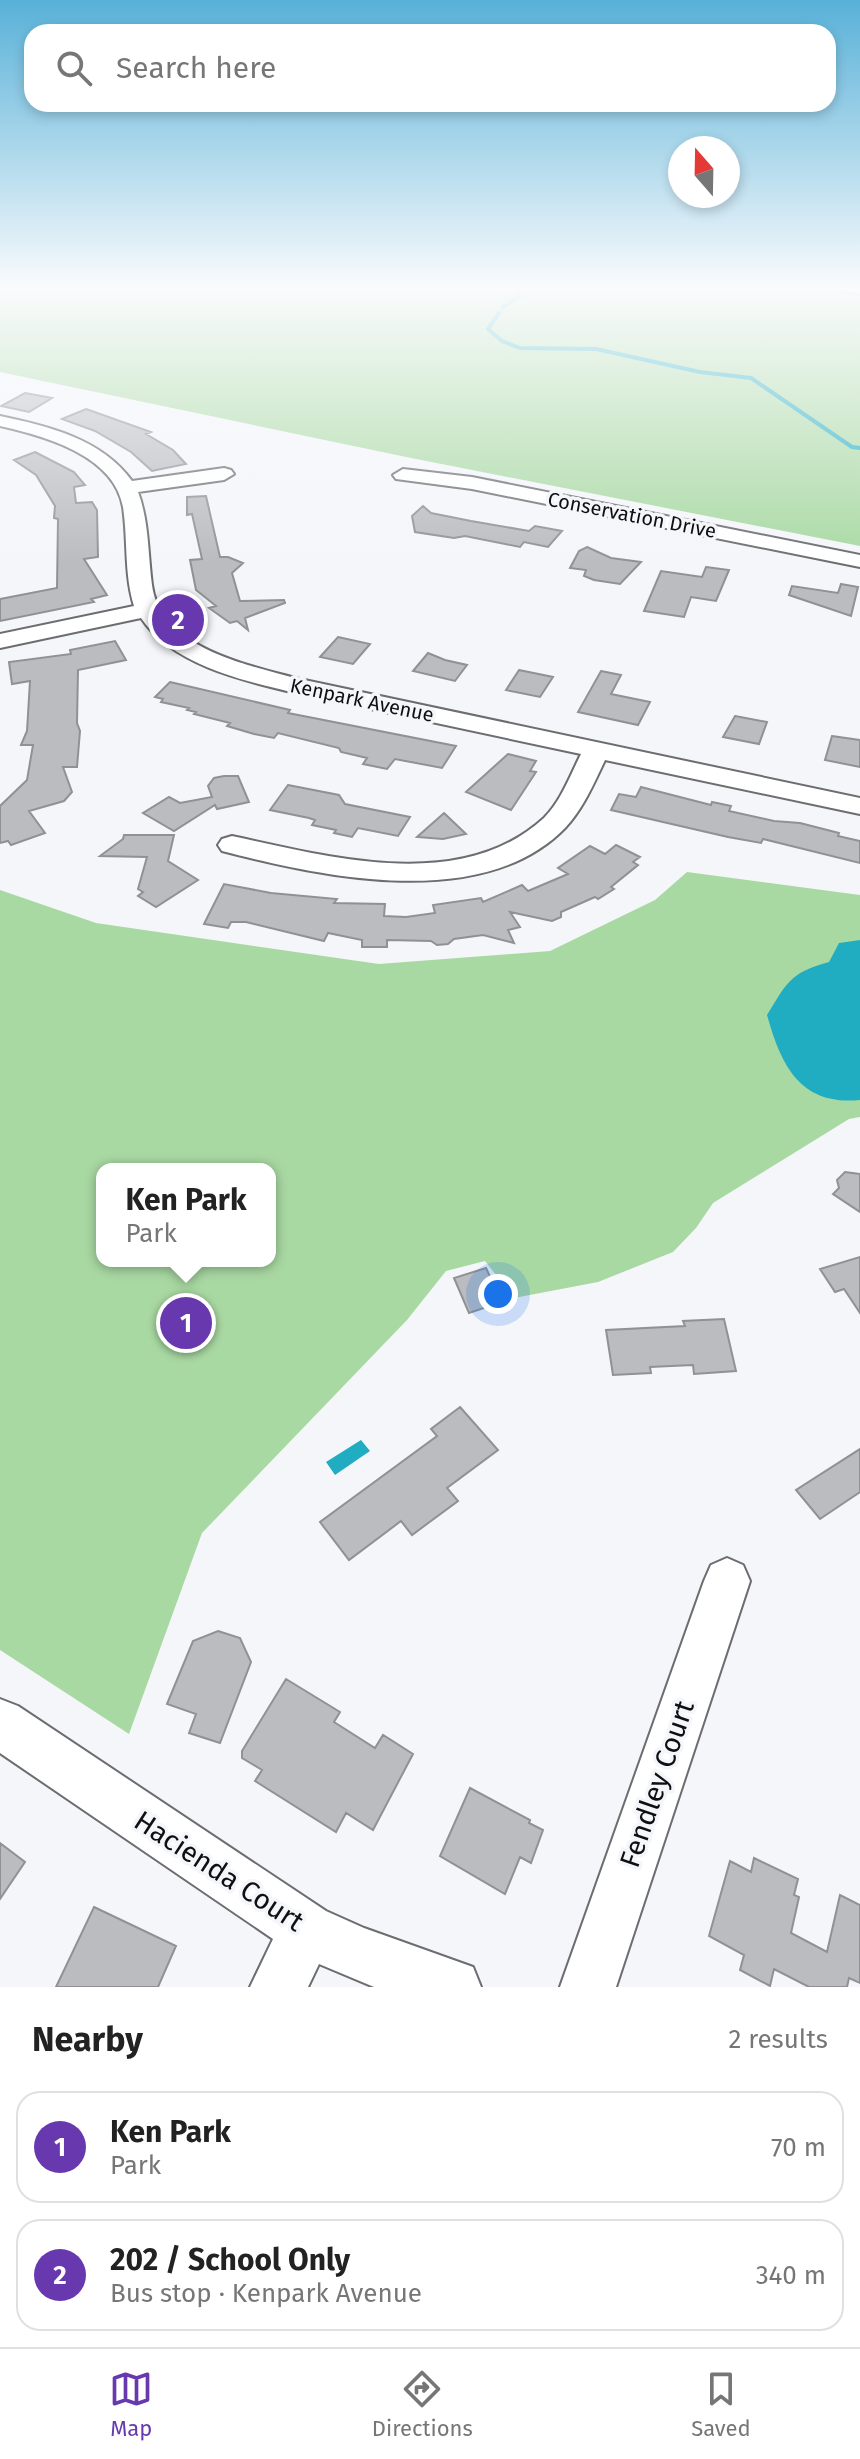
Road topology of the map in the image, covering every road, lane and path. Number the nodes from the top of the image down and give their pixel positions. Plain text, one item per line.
1 (0, 421) edge
2 (224, 474) dead end
3 (403, 475) dead end
4 (126, 488) junction
5 (860, 561) edge
6 (147, 610) junction
7 (0, 641) edge
8 (596, 750) junction
9 (860, 806) edge
10 (232, 845) dead end
11 (727, 1581) dead end
12 (0, 1724) edge
13 (307, 1930) junction
14 (278, 1987) edge
15 (453, 1987) edge
16 (588, 1987) edge

1 - 4 street
2 - 4 street
3 - 5 street, Conservation Drive
4 - 6 street
6 - 7 street
6 - 8 street, Kenpark Avenue
8 - 9 street, Kenpark Avenue
8 - 10 street
11 - 16 street, Fendley Court
12 - 13 street, Hacienda Court
13 - 14 street
13 - 15 street, Hacienda Court

